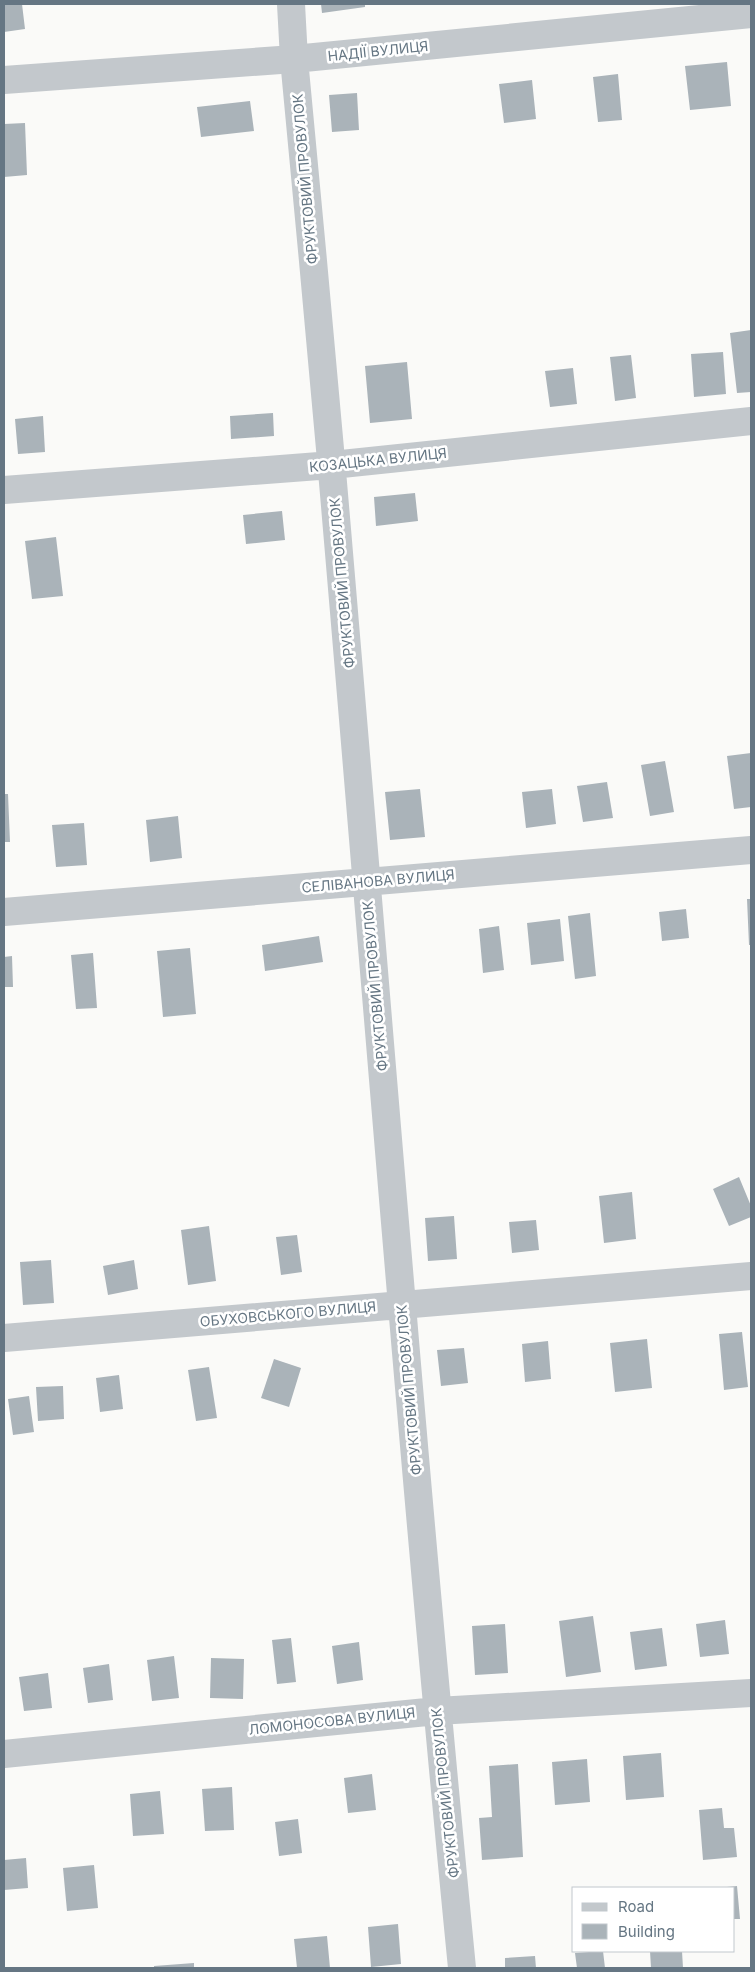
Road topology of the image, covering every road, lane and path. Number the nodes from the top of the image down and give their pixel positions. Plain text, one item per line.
1 (291, 4) edge
2 (751, 14) edge
3 (294, 59) junction
4 (4, 80) edge
5 (751, 421) edge
6 (332, 465) junction
7 (4, 490) edge
8 (751, 850) edge
9 (367, 882) junction
10 (4, 912) edge
11 (751, 1276) edge
12 (401, 1305) junction
13 (4, 1338) edge
14 (751, 1693) edge
15 (437, 1711) junction
16 (4, 1754) edge
17 (462, 1968) edge

1 - 3 street, ФРУКТОВИЙ ПРОВУЛОК
2 - 3 street, НАДІЇ ВУЛИЦЯ
3 - 4 street, НАДІЇ ВУЛИЦЯ
3 - 6 street, ФРУКТОВИЙ ПРОВУЛОК
5 - 6 street, КОЗАЦЬКА ВУЛИЦЯ
6 - 7 street, КОЗАЦЬКА ВУЛИЦЯ
6 - 9 street, ФРУКТОВИЙ ПРОВУЛОК
8 - 9 street, СЕЛІВАНОВА ВУЛИЦЯ
9 - 10 street, СЕЛІВАНОВА ВУЛИЦЯ
9 - 12 street, ФРУКТОВИЙ ПРОВУЛОК
11 - 12 street, ОБУХОВСЬКОГО ВУЛИЦЯ
12 - 13 street, ОБУХОВСЬКОГО ВУЛИЦЯ
12 - 15 street, ФРУКТОВИЙ ПРОВУЛОК
14 - 15 street, ЛОМОНОСОВА ВУЛИЦЯ
15 - 16 street, ЛОМОНОСОВА ВУЛИЦЯ
15 - 17 street, ФРУКТОВИЙ ПРОВУЛОК

